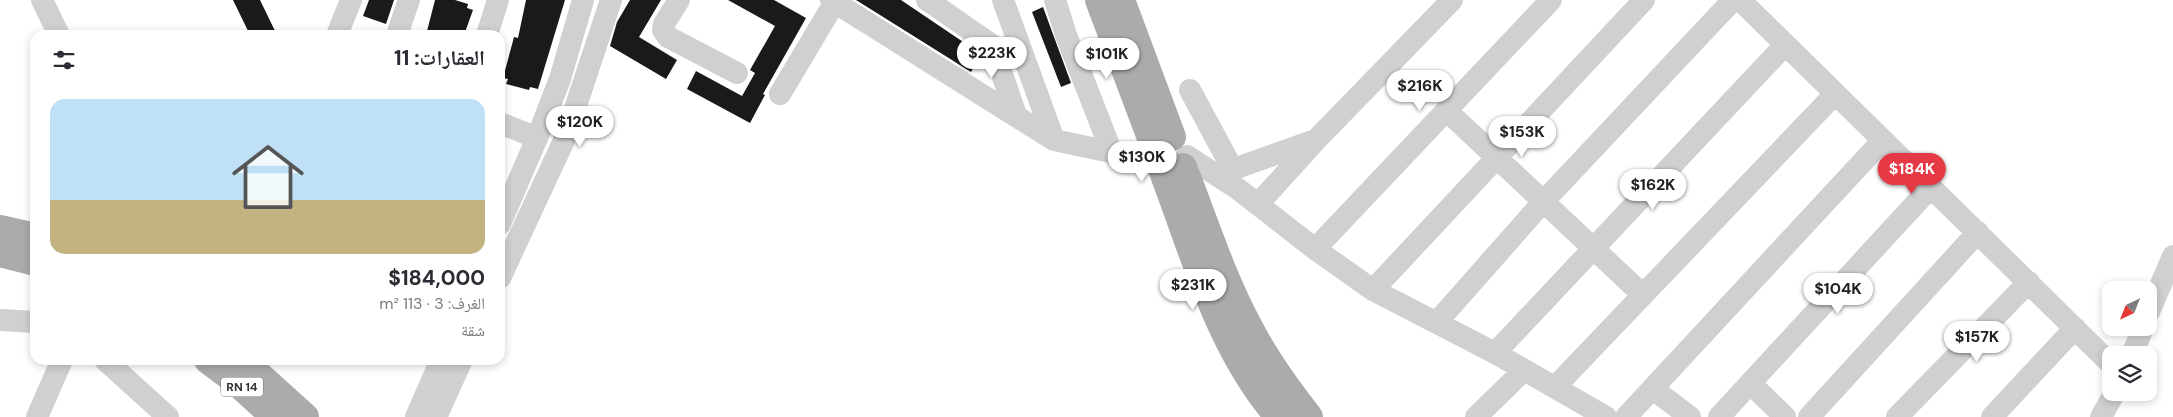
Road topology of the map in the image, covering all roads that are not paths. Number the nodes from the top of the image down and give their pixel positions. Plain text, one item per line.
1 (42, 0) edge
2 (350, 0) edge
3 (409, 0) edge
4 (498, 0) edge
5 (583, 0) edge
6 (611, 0) edge
7 (679, 0) edge
8 (927, 0) edge
9 (1003, 0) edge
10 (1055, 0) edge
11 (1099, 0) edge
12 (1121, 0) edge
13 (1452, 0) edge
14 (1551, 0) edge
15 (1644, 0) edge
16 (1733, 0) edge
17 (1740, 0) edge
18 (834, 1) edge
19 (57, 30) edge
20 (338, 30) edge
21 (399, 30) edge
22 (489, 30) edge
23 (1785, 45) junction
24 (737, 73) dead end
25 (1190, 90) dead end
26 (780, 94) dead end
27 (1835, 94) junction
28 (1447, 111) junction
29 (1016, 116) junction
30 (505, 125) edge
31 (537, 138) junction
32 (1054, 140) junction
33 (1316, 140) junction
34 (1883, 140) junction
35 (1112, 153) junction
36 (1169, 156) junction
37 (1496, 158) junction
38 (1224, 171) junction
39 (1930, 187) junction
40 (1543, 202) junction
41 (1258, 204) junction
42 (505, 212) edge
43 (0, 229) edge
44 (1978, 232) junction
45 (30, 235) edge
46 (1592, 248) junction
47 (1315, 249) junction
48 (0, 253) edge
49 (2173, 256) edge
50 (30, 261) edge
51 (505, 267) edge
52 (2029, 282) junction
53 (1373, 290) junction
54 (1643, 295) junction
55 (2159, 302) edge
56 (0, 320) edge
57 (30, 322) edge
58 (1437, 322) junction
59 (2075, 328) junction
60 (1495, 353) junction
61 (2102, 355) edge
62 (60, 365) edge
63 (111, 365) edge
64 (215, 365) edge
65 (248, 365) edge
66 (439, 365) edge
67 (460, 365) edge
68 (1524, 370) junction
69 (1750, 383) junction
70 (1555, 387) junction
71 (1652, 389) junction
72 (2109, 401) edge
73 (1488, 414) edge
74 (2100, 416) edge
75 (37, 417) edge
76 (168, 417) edge
77 (275, 417) edge
78 (305, 417) edge
79 (416, 417) edge
80 (436, 417) edge
81 (1279, 417) edge
82 (1309, 417) edge
83 (1606, 417) edge
84 (1626, 417) edge
85 (1690, 417) edge
86 (1719, 417) edge
87 (1785, 417) edge
88 (1809, 417) edge
89 (1897, 417) edge
90 (1992, 417) edge

1 - 19 street
2 - 20 street
3 - 21 street
4 - 22 street
5 - 31 street
6 - 51 street
7 - 24 street
8 - 29 street
9 - 32 street
10 - 35 street
11 - 36 main road
12 - 36 main road
13 - 33 street
14 - 28 street
15 - 37 street
16 - 40 street
17 - 23 street
18 - 26 street
18 - 29 street
23 - 27 street
23 - 46 street
25 - 38 street
27 - 34 street
27 - 54 street
28 - 37 street
28 - 47 street
29 - 32 street
30 - 31 street
31 - 42 street
32 - 35 street
33 - 38 street
33 - 41 street
34 - 39 street
34 - 71 street
35 - 36 street
36 - 38 street
36 - 81 main road
36 - 82 main road
37 - 40 street
37 - 53 street
38 - 41 street
39 - 44 street
39 - 69 street
40 - 46 street
40 - 58 street
41 - 47 street
43 - 45 main road
44 - 52 street
44 - 88 street
46 - 54 street
46 - 60 street
47 - 53 street
48 - 50 main road
49 - 55 street
52 - 59 street
52 - 89 street
53 - 58 street
54 - 70 street
56 - 57 street
58 - 60 street
59 - 61 street
59 - 90 street
60 - 68 street
62 - 75 street
63 - 76 street
64 - 77 main road, RN 14
65 - 78 main road
66 - 79 street
67 - 80 street
68 - 70 street
68 - 73 street
69 - 86 street
69 - 87 street
70 - 83 street
71 - 84 street
71 - 85 street
72 - 74 street

